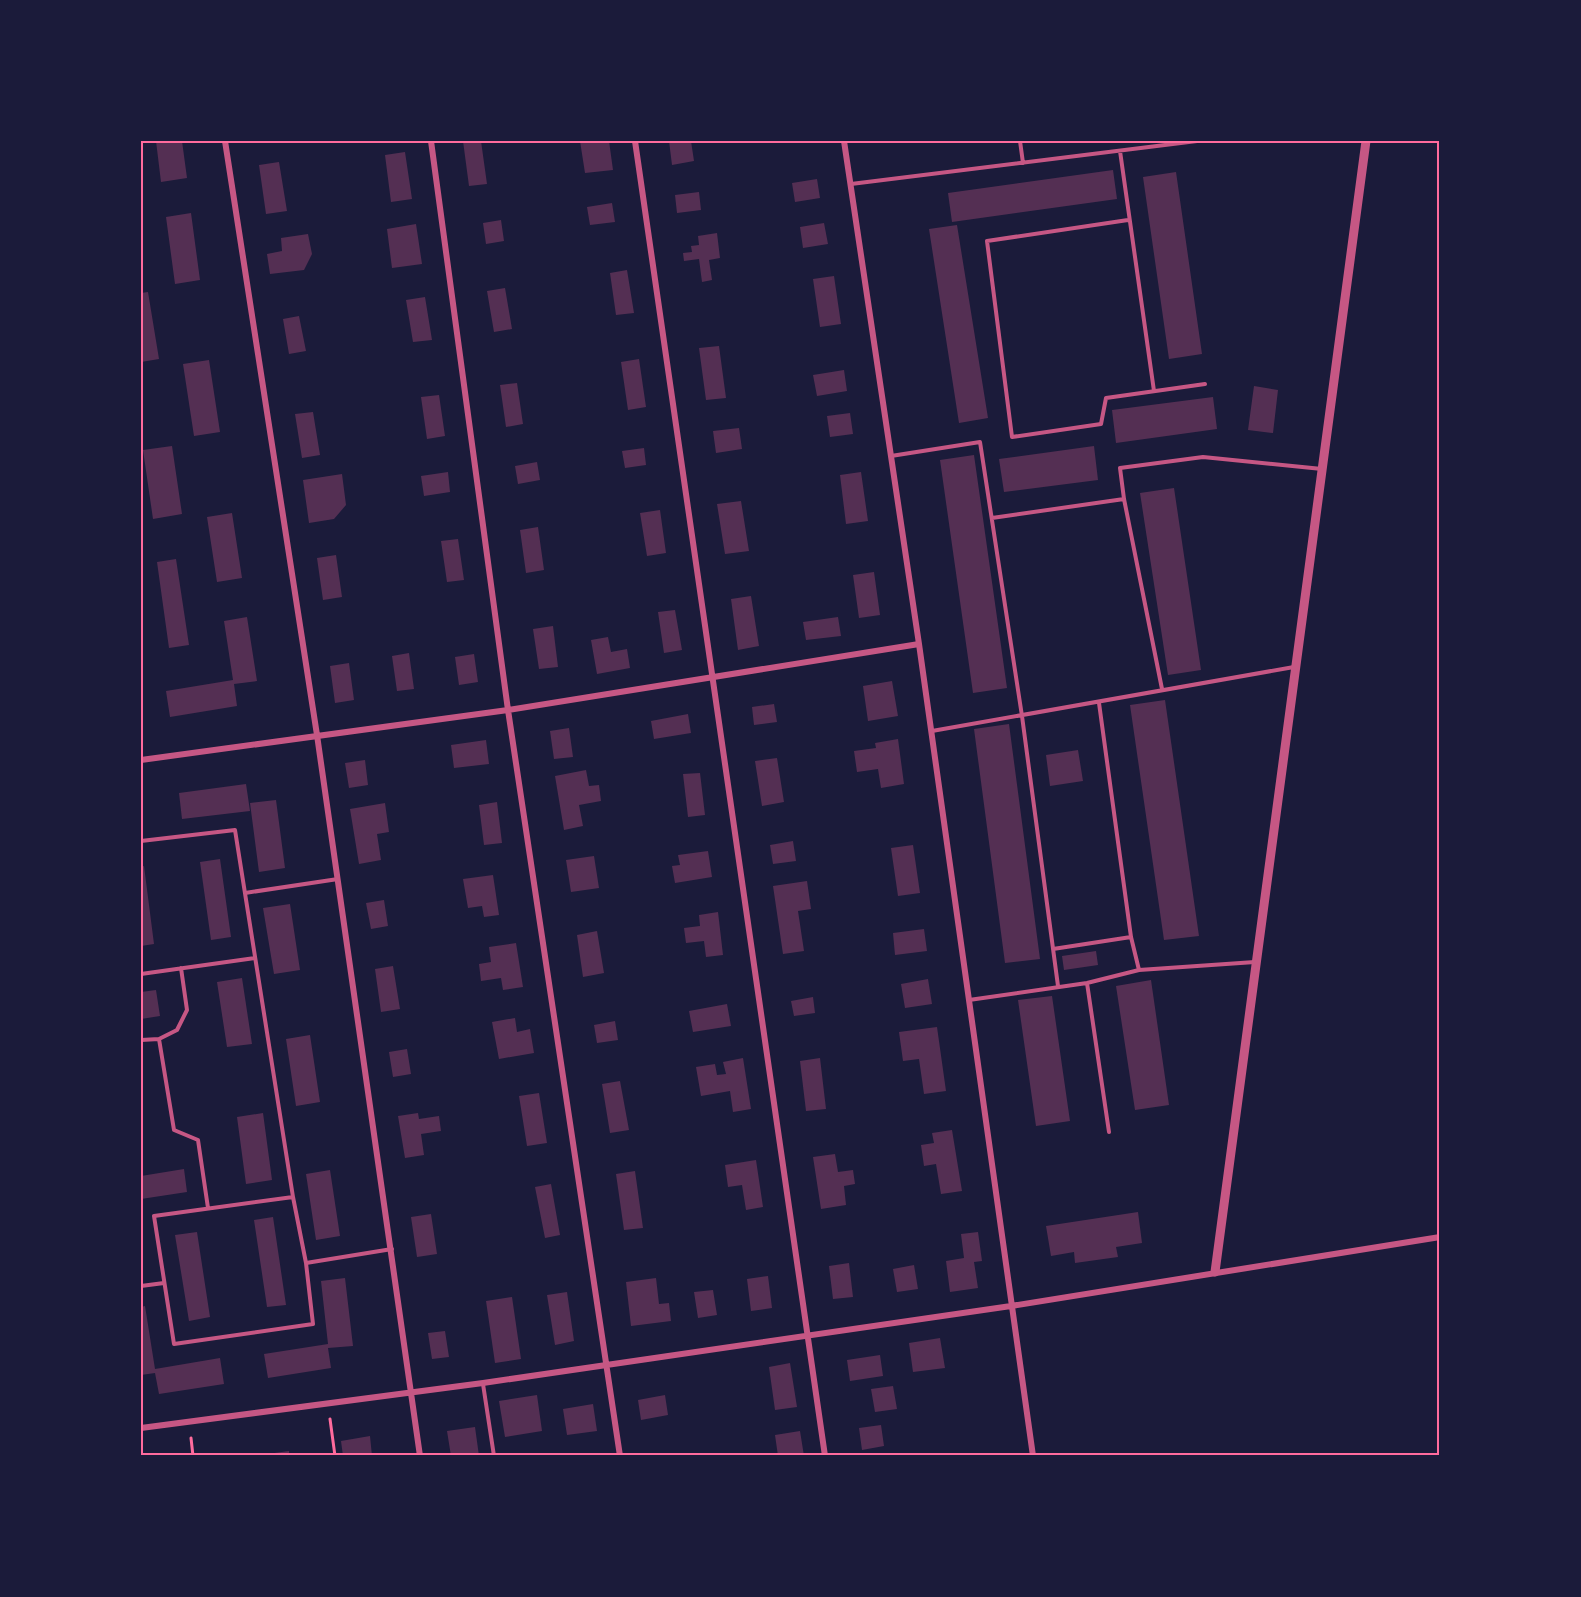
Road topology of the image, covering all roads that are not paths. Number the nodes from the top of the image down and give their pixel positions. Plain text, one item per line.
1 (225, 141) edge
2 (431, 141) edge
3 (635, 141) edge
4 (844, 141) edge
5 (1020, 141) edge
6 (1197, 141) edge
7 (1366, 141) edge
8 (1120, 151) junction
9 (1023, 163) junction
10 (851, 184) junction
11 (1128, 220) junction
12 (1206, 384) dead end
13 (1154, 391) junction
14 (891, 456) junction
15 (1322, 469) junction
16 (1124, 499) junction
17 (992, 518) junction
18 (919, 644) junction
19 (1296, 666) junction
20 (712, 678) junction
21 (1162, 689) junction
22 (1100, 703) junction
23 (508, 710) junction
24 (1022, 716) junction
25 (931, 731) junction
26 (317, 735) junction
27 (141, 760) edge
28 (141, 841) edge
29 (338, 879) junction
30 (245, 893) junction
31 (1131, 937) junction
32 (1053, 949) junction
33 (255, 958) junction
34 (1256, 962) junction
35 (181, 968) junction
36 (1139, 970) junction
37 (141, 974) edge
38 (1087, 983) junction
39 (1058, 986) junction
40 (969, 1000) junction
41 (159, 1039) junction
42 (141, 1040) edge
43 (1109, 1132) dead end
44 (293, 1197) junction
45 (208, 1209) junction
46 (1440, 1237) edge
47 (392, 1249) junction
48 (306, 1263) junction
49 (1215, 1272) junction
50 (164, 1283) junction
51 (141, 1287) edge
52 (1011, 1306) junction
53 (808, 1335) junction
54 (606, 1364) junction
55 (483, 1383) junction
56 (412, 1392) junction
57 (141, 1428) edge
58 (420, 1456) edge
59 (495, 1456) edge
60 (620, 1456) edge
61 (825, 1456) edge
62 (1033, 1456) edge

1 - 26 street
2 - 23 street
3 - 20 street
4 - 10 street
5 - 9 lane
6 - 8 lane
7 - 15 street
8 - 9 lane
8 - 11 lane
9 - 10 lane
10 - 14 street
11 - 13 lane
11 - 13 lane
12 - 13 lane
14 - 17 lane
14 - 18 street
15 - 16 lane
15 - 19 street
16 - 17 lane
16 - 21 lane
17 - 24 lane
18 - 20 street
18 - 25 street
19 - 21 lane
19 - 34 street
20 - 23 street
20 - 53 street
21 - 22 lane
22 - 24 lane
22 - 31 lane
23 - 26 street
23 - 54 street
24 - 25 lane
24 - 32 lane
25 - 40 street
26 - 27 street
26 - 29 street
28 - 30 lane
29 - 30 lane
29 - 47 street
30 - 33 lane
31 - 32 lane
31 - 36 lane
32 - 39 lane
33 - 35 lane
33 - 44 lane
34 - 36 lane
34 - 49 street
35 - 37 lane
35 - 41 lane
36 - 38 lane
38 - 39 lane
38 - 43 lane
39 - 40 lane
40 - 52 street
41 - 42 lane
41 - 45 lane
44 - 45 lane
44 - 48 lane
45 - 50 lane
46 - 49 street
47 - 48 lane
47 - 56 street
48 - 50 lane
49 - 52 street
50 - 51 lane
52 - 53 street
52 - 62 street
53 - 54 street
53 - 61 street
54 - 55 street
54 - 60 street
55 - 56 street
55 - 59 lane
56 - 57 street
56 - 58 street

